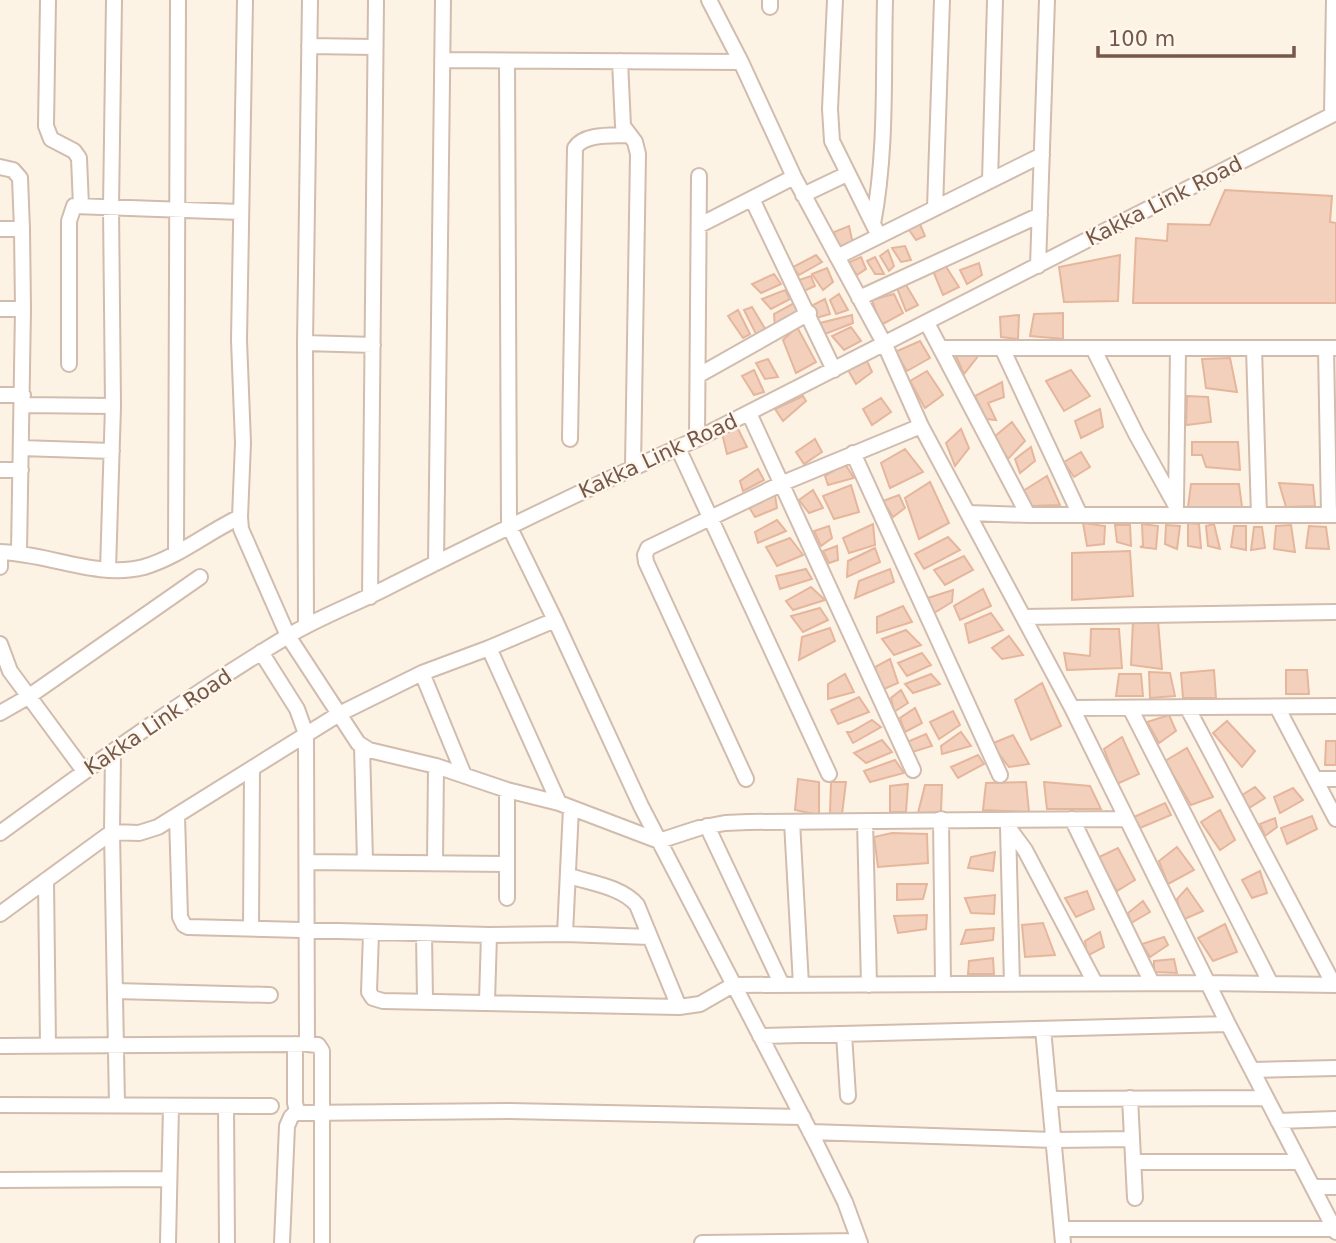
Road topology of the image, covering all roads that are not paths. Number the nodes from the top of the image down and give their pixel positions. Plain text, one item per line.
1 (48, 0) edge
2 (114, 0) edge
3 (178, 0) edge
4 (245, 0) edge
5 (310, 0) edge
6 (376, 0) edge
7 (443, 0) edge
8 (709, 0) edge
9 (835, 0) edge
10 (885, 0) edge
11 (942, 0) edge
12 (995, 0) edge
13 (1047, 0) edge
14 (1334, 0) edge
15 (309, 46) junction
16 (376, 47) junction
17 (443, 60) junction
18 (507, 61) junction
19 (621, 61) junction
20 (741, 62) junction
21 (1334, 114) edge
22 (629, 135) junction
23 (1042, 155) junction
24 (0, 167) edge
25 (847, 174) junction
26 (699, 176) dead end
27 (794, 177) junction
28 (990, 181) junction
29 (803, 195) junction
30 (752, 199) junction
31 (81, 206) junction
32 (111, 207) junction
33 (935, 208) junction
34 (178, 209) junction
35 (242, 212) junction
36 (1040, 215) junction
37 (700, 225) junction
38 (0, 229) edge
39 (22, 229) junction
40 (876, 230) junction
41 (837, 257) junction
42 (1038, 266) junction
43 (859, 298) junction
44 (0, 309) edge
45 (23, 309) junction
46 (809, 313) junction
47 (927, 323) junction
48 (306, 343) junction
49 (373, 345) junction
50 (885, 345) junction
51 (940, 348) junction
52 (1002, 348) junction
53 (1093, 348) junction
54 (1178, 348) junction
55 (1254, 348) junction
56 (1331, 348) edge
57 (69, 364) dead end
58 (834, 370) junction
59 (699, 375) junction
60 (0, 396) edge
61 (23, 400) junction
62 (113, 405) junction
63 (750, 413) junction
64 (922, 426) junction
65 (570, 439) dead end
66 (697, 439) junction
67 (21, 448) junction
68 (678, 448) junction
69 (112, 451) junction
70 (853, 453) junction
71 (633, 467) junction
72 (0, 470) edge
73 (21, 470) junction
74 (783, 484) junction
75 (1176, 510) junction
76 (969, 513) junction
77 (1028, 515) junction
78 (1080, 515) junction
79 (1259, 515) junction
80 (1333, 515) edge
81 (240, 517) junction
82 (711, 517) junction
83 (509, 526) junction
84 (0, 552) edge
85 (19, 552) junction
86 (176, 552) junction
87 (436, 563) junction
88 (0, 567) edge
89 (108, 570) junction
90 (200, 577) dead end
91 (370, 597) junction
92 (1336, 612) edge
93 (1024, 617) junction
94 (555, 620) junction
95 (306, 625) junction
96 (288, 636) junction
97 (0, 644) edge
98 (489, 648) junction
99 (261, 652) junction
100 (422, 673) junction
101 (27, 697) junction
102 (1336, 706) edge
103 (1187, 707) junction
104 (1277, 707) junction
105 (1072, 708) junction
106 (1130, 708) junction
107 (0, 713) edge
108 (339, 714) junction
109 (306, 734) junction
110 (362, 746) junction
111 (113, 752) junction
112 (436, 766) junction
113 (252, 770) junction
114 (84, 771) junction
115 (913, 771) dead end
116 (829, 774) dead end
117 (464, 775) junction
118 (1000, 775) dead end
119 (746, 779) dead end
120 (1316, 779) junction
121 (1336, 779) edge
122 (507, 790) junction
123 (565, 806) junction
124 (177, 816) junction
125 (941, 819) junction
126 (1072, 819) junction
127 (1126, 819) junction
128 (1336, 819) edge
129 (864, 821) junction
130 (792, 822) junction
131 (1008, 823) junction
132 (707, 826) junction
133 (112, 832) junction
134 (0, 834) edge
135 (659, 841) junction
136 (365, 861) junction
137 (307, 862) junction
138 (435, 862) junction
139 (507, 864) junction
140 (569, 876) junction
141 (46, 880) junction
142 (507, 898) dead end
143 (0, 914) edge
144 (251, 928) junction
145 (308, 932) junction
146 (371, 933) junction
147 (424, 934) junction
148 (565, 934) junction
149 (489, 935) junction
150 (650, 937) junction
151 (1152, 983) junction
152 (1208, 983) junction
153 (943, 984) junction
154 (1012, 984) junction
155 (1095, 984) junction
156 (1271, 984) junction
157 (733, 985) junction
158 (782, 985) junction
159 (801, 985) junction
160 (869, 985) junction
161 (1335, 985) edge
162 (115, 991) junction
163 (270, 995) dead end
164 (425, 1000) junction
165 (487, 1002) junction
166 (679, 1007) junction
167 (1228, 1024) junction
168 (1043, 1029) junction
169 (844, 1034) junction
170 (760, 1036) junction
171 (301, 1044) junction
172 (117, 1045) junction
173 (0, 1046) edge
174 (48, 1046) junction
175 (1336, 1068) edge
176 (1252, 1070) junction
177 (848, 1096) dead end
178 (1130, 1098) junction
179 (1266, 1098) junction
180 (1050, 1099) junction
181 (0, 1105) edge
182 (117, 1105) junction
183 (170, 1106) junction
184 (226, 1106) junction
185 (271, 1106) dead end
186 (297, 1111) junction
187 (323, 1113) junction
188 (803, 1117) junction
189 (1336, 1119) edge
190 (1278, 1121) junction
191 (810, 1132) junction
192 (1132, 1139) junction
193 (1054, 1140) junction
194 (1133, 1162) junction
195 (1300, 1162) junction
196 (169, 1179) junction
197 (0, 1180) edge
198 (1313, 1187) junction
199 (1336, 1187) edge
200 (1135, 1198) dead end
201 (1335, 1230) edge
202 (1063, 1236) edge
203 (859, 1242) edge
204 (167, 1243) edge
205 (227, 1243) edge
206 (282, 1243) edge
207 (322, 1243) edge
208 (702, 1243) edge

1 - 31 street
2 - 32 street
3 - 34 street
4 - 35 street
5 - 15 street
6 - 16 street
7 - 17 street
8 - 20 street
9 - 25 street
10 - 40 street
11 - 33 street
12 - 28 street
13 - 23 street
14 - 21 street
15 - 16 street
15 - 48 street
16 - 49 street
17 - 18 street
17 - 87 street
18 - 19 street
18 - 83 street
19 - 20 street
19 - 22 street
20 - 27 street
21 - 42 street, Kakka Link Road
22 - 65 street
22 - 71 street
23 - 28 street
23 - 36 street
24 - 39 street
25 - 29 street
25 - 40 street
26 - 37 street
27 - 29 street
27 - 30 street
28 - 33 street
29 - 41 street
30 - 37 street
30 - 46 street
31 - 32 street
31 - 57 street
32 - 34 street
32 - 62 street
33 - 40 street
34 - 35 street
34 - 86 street
35 - 81 street
36 - 42 street
36 - 43 street
37 - 59 street
38 - 39 street
39 - 45 street
40 - 41 street
41 - 43 street
42 - 47 street, Kakka Link Road
43 - 50 street
44 - 45 street
45 - 61 street
46 - 58 street
46 - 59 street
47 - 50 street, Kakka Link Road
47 - 51 street
48 - 49 street
48 - 95 street
49 - 91 street
50 - 58 street, Kakka Link Road
50 - 64 street
51 - 52 street
51 - 77 street
52 - 53 street
52 - 78 street
53 - 54 street
53 - 75 street
54 - 55 street
54 - 75 street
55 - 56 street
55 - 79 street
56 - 80 street
58 - 63 street, Kakka Link Road
59 - 66 street
60 - 61 street
61 - 62 street
61 - 67 street
62 - 69 street
63 - 66 street, Kakka Link Road
63 - 74 street
64 - 70 street
64 - 76 street
66 - 68 street, Kakka Link Road
67 - 69 street
67 - 73 street
68 - 71 street, Kakka Link Road
68 - 82 street
69 - 89 street
70 - 74 street
70 - 118 street
71 - 83 street, Kakka Link Road
72 - 73 street
73 - 85 street
74 - 82 street
74 - 115 street
75 - 78 street
75 - 79 street
76 - 77 street
76 - 93 street
77 - 78 street
79 - 80 street
81 - 86 street
81 - 96 street
82 - 116 street
82 - 119 street
83 - 87 street, Kakka Link Road
83 - 94 street
84 - 85 street
84 - 88 street
85 - 89 street
86 - 89 street
87 - 91 street, Kakka Link Road
90 - 101 street
91 - 95 street, Kakka Link Road
92 - 93 street
93 - 105 street
94 - 98 street
94 - 135 street
95 - 96 street, Kakka Link Road
96 - 99 street, Kakka Link Road
96 - 108 street
97 - 101 street
98 - 100 street
98 - 123 street
99 - 109 street
99 - 111 street, Kakka Link Road
100 - 108 street
100 - 117 street
101 - 107 street
101 - 114 street
102 - 104 street
103 - 104 street
103 - 106 street
103 - 161 street
104 - 120 street
105 - 106 street
105 - 127 street
106 - 156 street
108 - 109 street
108 - 110 street
109 - 113 street
109 - 137 street
110 - 112 street
110 - 136 street
111 - 114 street, Kakka Link Road
111 - 133 street
112 - 117 street
112 - 138 street
113 - 124 street
113 - 144 street
114 - 134 street, Kakka Link Road
117 - 122 street
120 - 121 street
120 - 128 street
122 - 123 street
122 - 139 street
123 - 135 street
123 - 140 street
124 - 133 street
124 - 144 street
125 - 129 street
125 - 131 street
125 - 153 street
126 - 127 street
126 - 131 street
126 - 151 street
127 - 152 street
129 - 130 street
129 - 160 street
130 - 132 street
130 - 159 street
131 - 154 street
131 - 155 street
132 - 135 street
132 - 158 street
133 - 141 street
133 - 162 street
135 - 157 street
136 - 137 street
136 - 138 street
137 - 145 street
138 - 139 street
139 - 142 street
140 - 148 street
140 - 150 street
141 - 143 street
141 - 174 street
144 - 145 street
145 - 146 street
145 - 171 street
146 - 147 street
146 - 164 street
147 - 149 street
147 - 164 street
148 - 149 street
148 - 150 street
149 - 165 street
150 - 166 street
151 - 152 street
151 - 155 street
152 - 156 street
152 - 167 street
153 - 154 street
153 - 160 street
154 - 155 street
156 - 161 street
157 - 158 street
157 - 166 street
157 - 170 street
158 - 159 street
159 - 160 street
162 - 163 street
162 - 172 street
164 - 165 street
165 - 166 street
167 - 168 street
167 - 176 street
168 - 169 street
168 - 180 street
169 - 170 street
169 - 177 street
170 - 188 street
171 - 172 street
171 - 186 street
171 - 187 street
172 - 174 street
172 - 182 street
173 - 174 street
175 - 176 street
176 - 179 street
178 - 179 street
178 - 180 street
178 - 192 street
179 - 190 street
180 - 193 street
181 - 182 street
182 - 183 street
183 - 184 street
183 - 196 street
184 - 185 street
184 - 205 street
186 - 187 street
186 - 206 street
187 - 188 street
187 - 207 street
188 - 191 street
189 - 190 street
190 - 195 street
191 - 193 street
191 - 203 street
192 - 193 street
192 - 194 street
193 - 202 street
194 - 195 street
194 - 200 street
195 - 198 street
196 - 197 street
196 - 204 street
198 - 199 street
198 - 201 street
201 - 202 street
203 - 208 street

